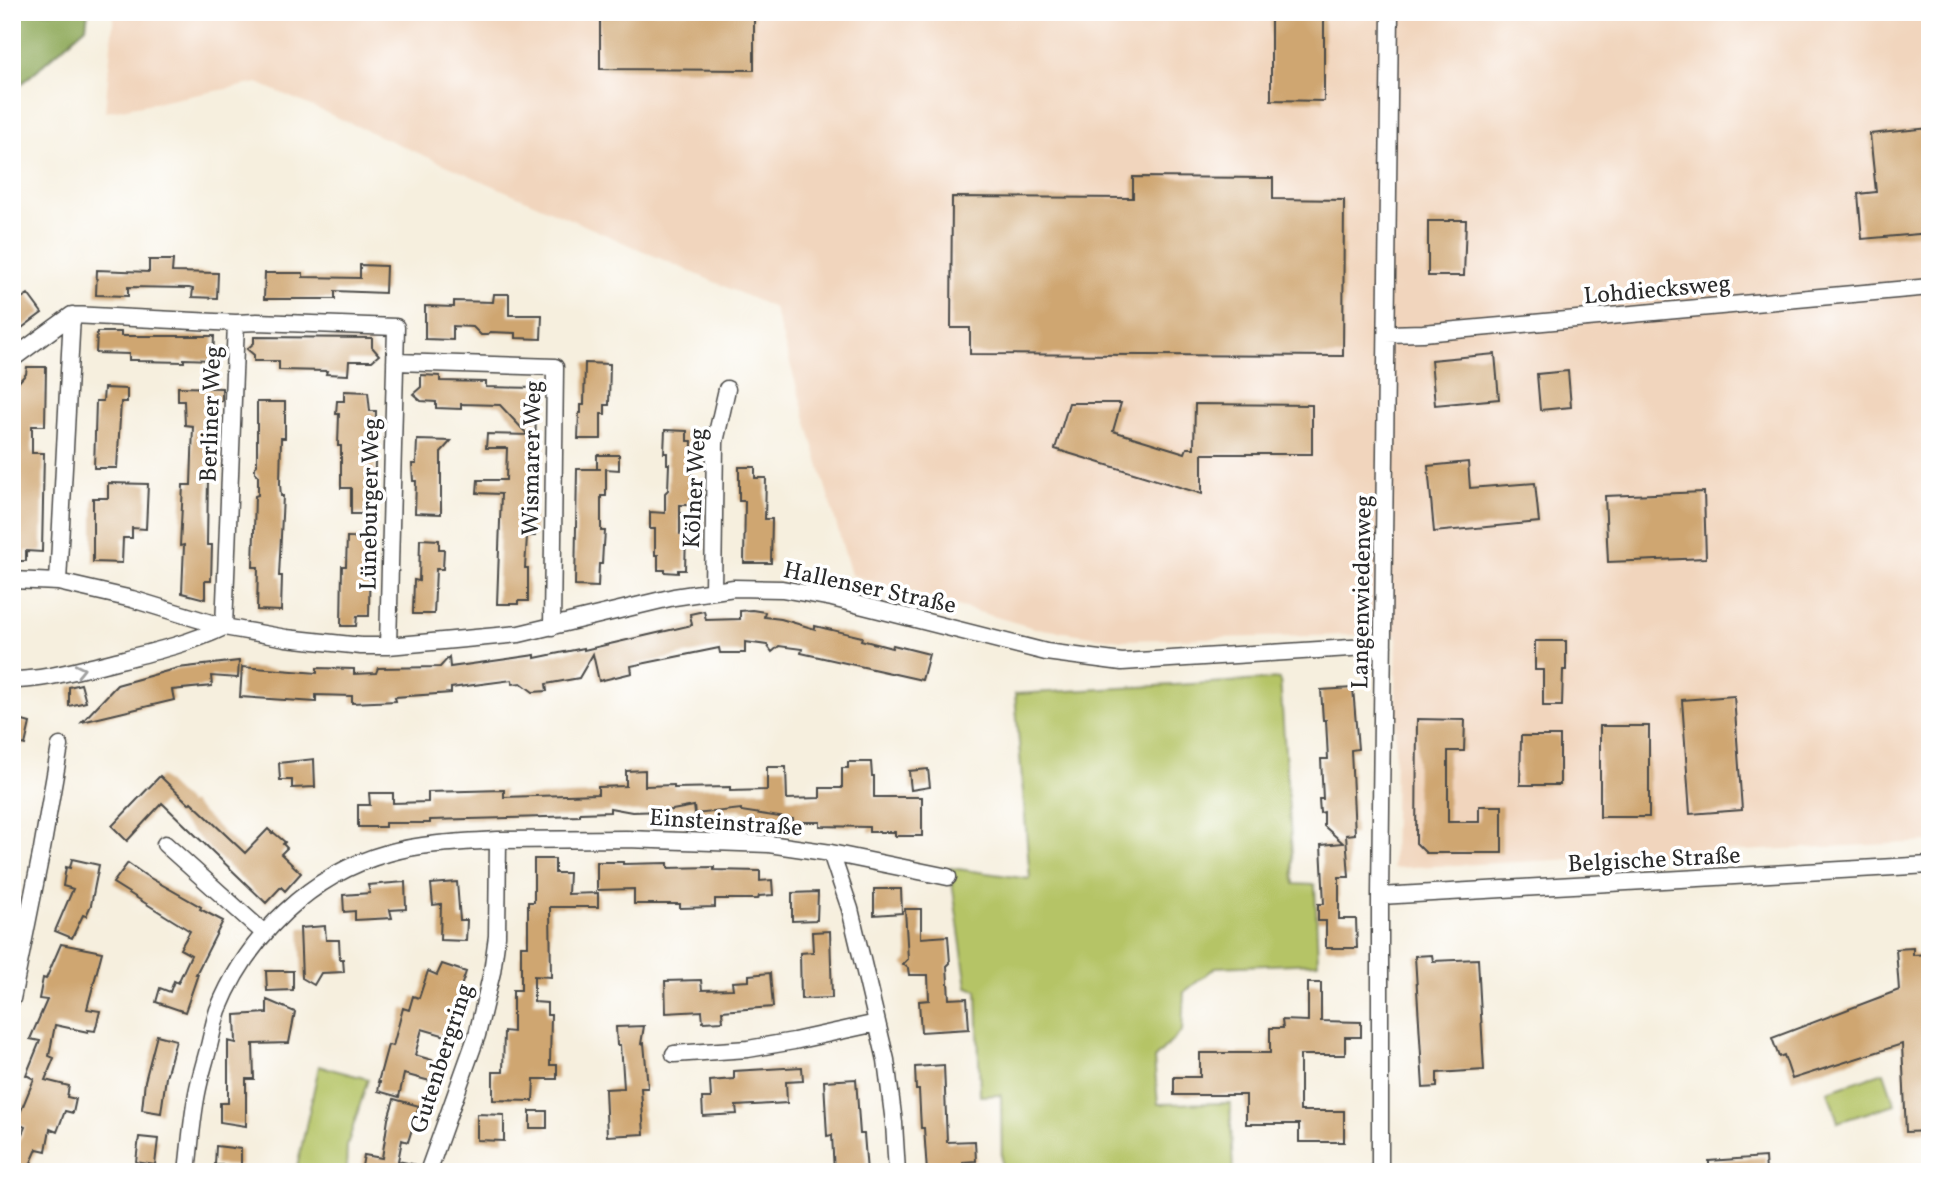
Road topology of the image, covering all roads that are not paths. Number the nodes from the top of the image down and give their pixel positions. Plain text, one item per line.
1 (1390, 12) edge
2 (1930, 287) edge
3 (72, 315) junction
4 (236, 323) junction
5 (1387, 334) junction
6 (12, 359) edge
7 (395, 362) junction
8 (727, 389) dead end
9 (12, 580) edge
10 (58, 582) junction
11 (713, 590) junction
12 (224, 627) junction
13 (552, 627) junction
14 (388, 646) junction
15 (1383, 646) junction
16 (12, 680) edge
17 (60, 746) dead end
18 (498, 840) junction
19 (165, 844) dead end
20 (831, 853) junction
21 (1930, 865) edge
22 (948, 877) dead end
23 (1380, 896) junction
24 (264, 933) junction
25 (12, 999) edge
26 (877, 1023) junction
27 (674, 1054) dead end
28 (187, 1172) edge
29 (428, 1172) edge
30 (897, 1172) edge
31 (1380, 1172) edge

1 - 5 street, Langenwiedenweg
2 - 5 street, Lohdiecksweg
3 - 4 street, Berliner Weg
3 - 6 street
3 - 10 street
4 - 7 street, Lüneburger Weg
4 - 12 street, Berliner Weg
5 - 15 street, Langenwiedenweg
7 - 13 street, Wismarer Weg
7 - 14 street, Lüneburger Weg
8 - 11 street, Kölner Weg
9 - 10 street, Hallenser Straße
10 - 12 street, Hallenser Straße
11 - 13 street, Hallenser Straße
11 - 15 street, Hallenser Straße
12 - 14 street, Hallenser Straße
16 -> 12 street
13 - 14 street, Hallenser Straße
15 - 23 street, Langenwiedenweg
17 - 25 street
18 - 20 street, Einsteinstraße
18 - 24 street
18 - 29 street, Gutenbergring
19 - 24 street
20 - 22 street, Einsteinstraße
20 - 26 street
21 - 23 street, Belgische Straße
23 - 31 street, Langenwiedenweg
24 - 28 street
26 - 27 street
26 - 30 street

